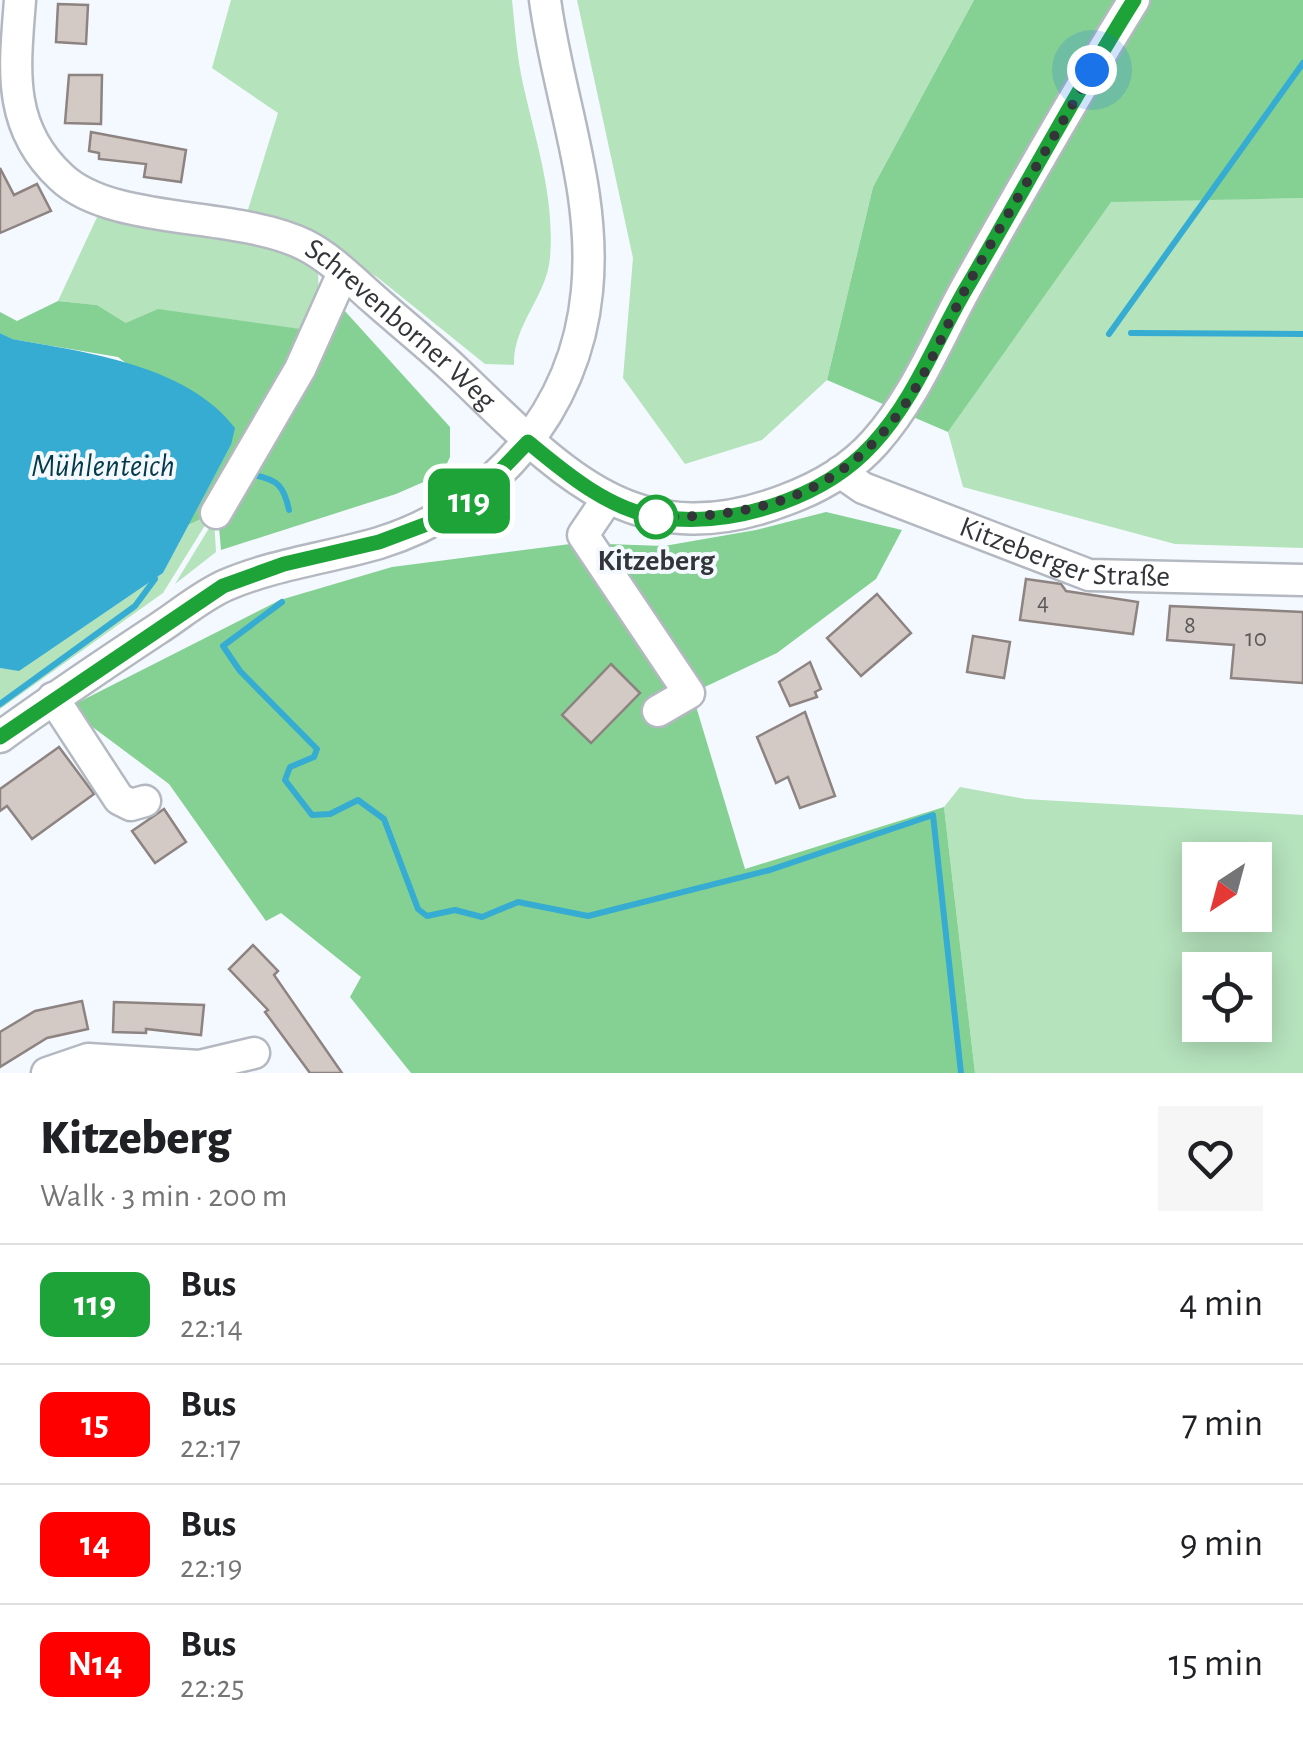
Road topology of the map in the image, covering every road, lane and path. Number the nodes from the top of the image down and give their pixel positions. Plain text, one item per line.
1 (20, 0) edge
2 (545, 0) edge
3 (1134, 0) edge
4 (343, 273) junction
5 (528, 442) junction
6 (840, 472) junction
7 (608, 498) junction
8 (216, 514) dead end
9 (1303, 580) edge
10 (53, 698) junction
11 (658, 712) dead end
12 (0, 737) edge
13 (145, 801) dead end
14 (254, 1053) dead end
15 (47, 1073) edge

1 - 4 street, Schrevenborner Weg
2 - 5 street
3 - 6 street, Schrevenborner Weg
4 - 5 street, Schrevenborner Weg
4 - 8 street
5 - 7 street, Schrevenborner Weg
5 - 10 street
6 - 7 street, Schrevenborner Weg
6 - 9 street, Kitzeberger Straße
7 - 11 street
10 - 12 street
10 - 13 street
14 - 15 street

